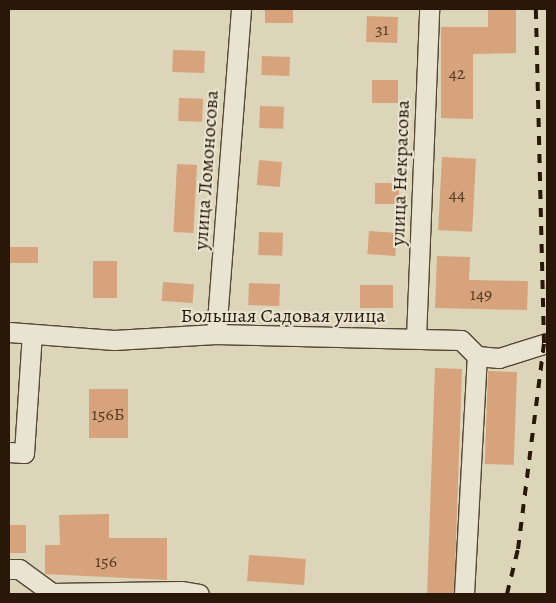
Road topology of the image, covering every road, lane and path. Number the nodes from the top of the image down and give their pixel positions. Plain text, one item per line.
1 (241, 9) edge
2 (429, 9) edge
3 (9, 332) edge
4 (32, 334) junction
5 (216, 334) junction
6 (416, 338) junction
7 (547, 343) edge
8 (477, 356) junction
9 (9, 452) edge
10 (9, 569) edge
11 (199, 594) edge
12 (464, 594) edge

1 - 5 street, улица Ломоносова
2 - 6 street, улица Некрасова
3 - 4 street, Большая Садовая улица
4 - 5 street, Большая Садовая улица
4 - 9 street
5 - 6 street, Большая Садовая улица
6 - 8 street, Большая Садовая улица
7 - 8 street
8 - 12 street
10 - 11 street

